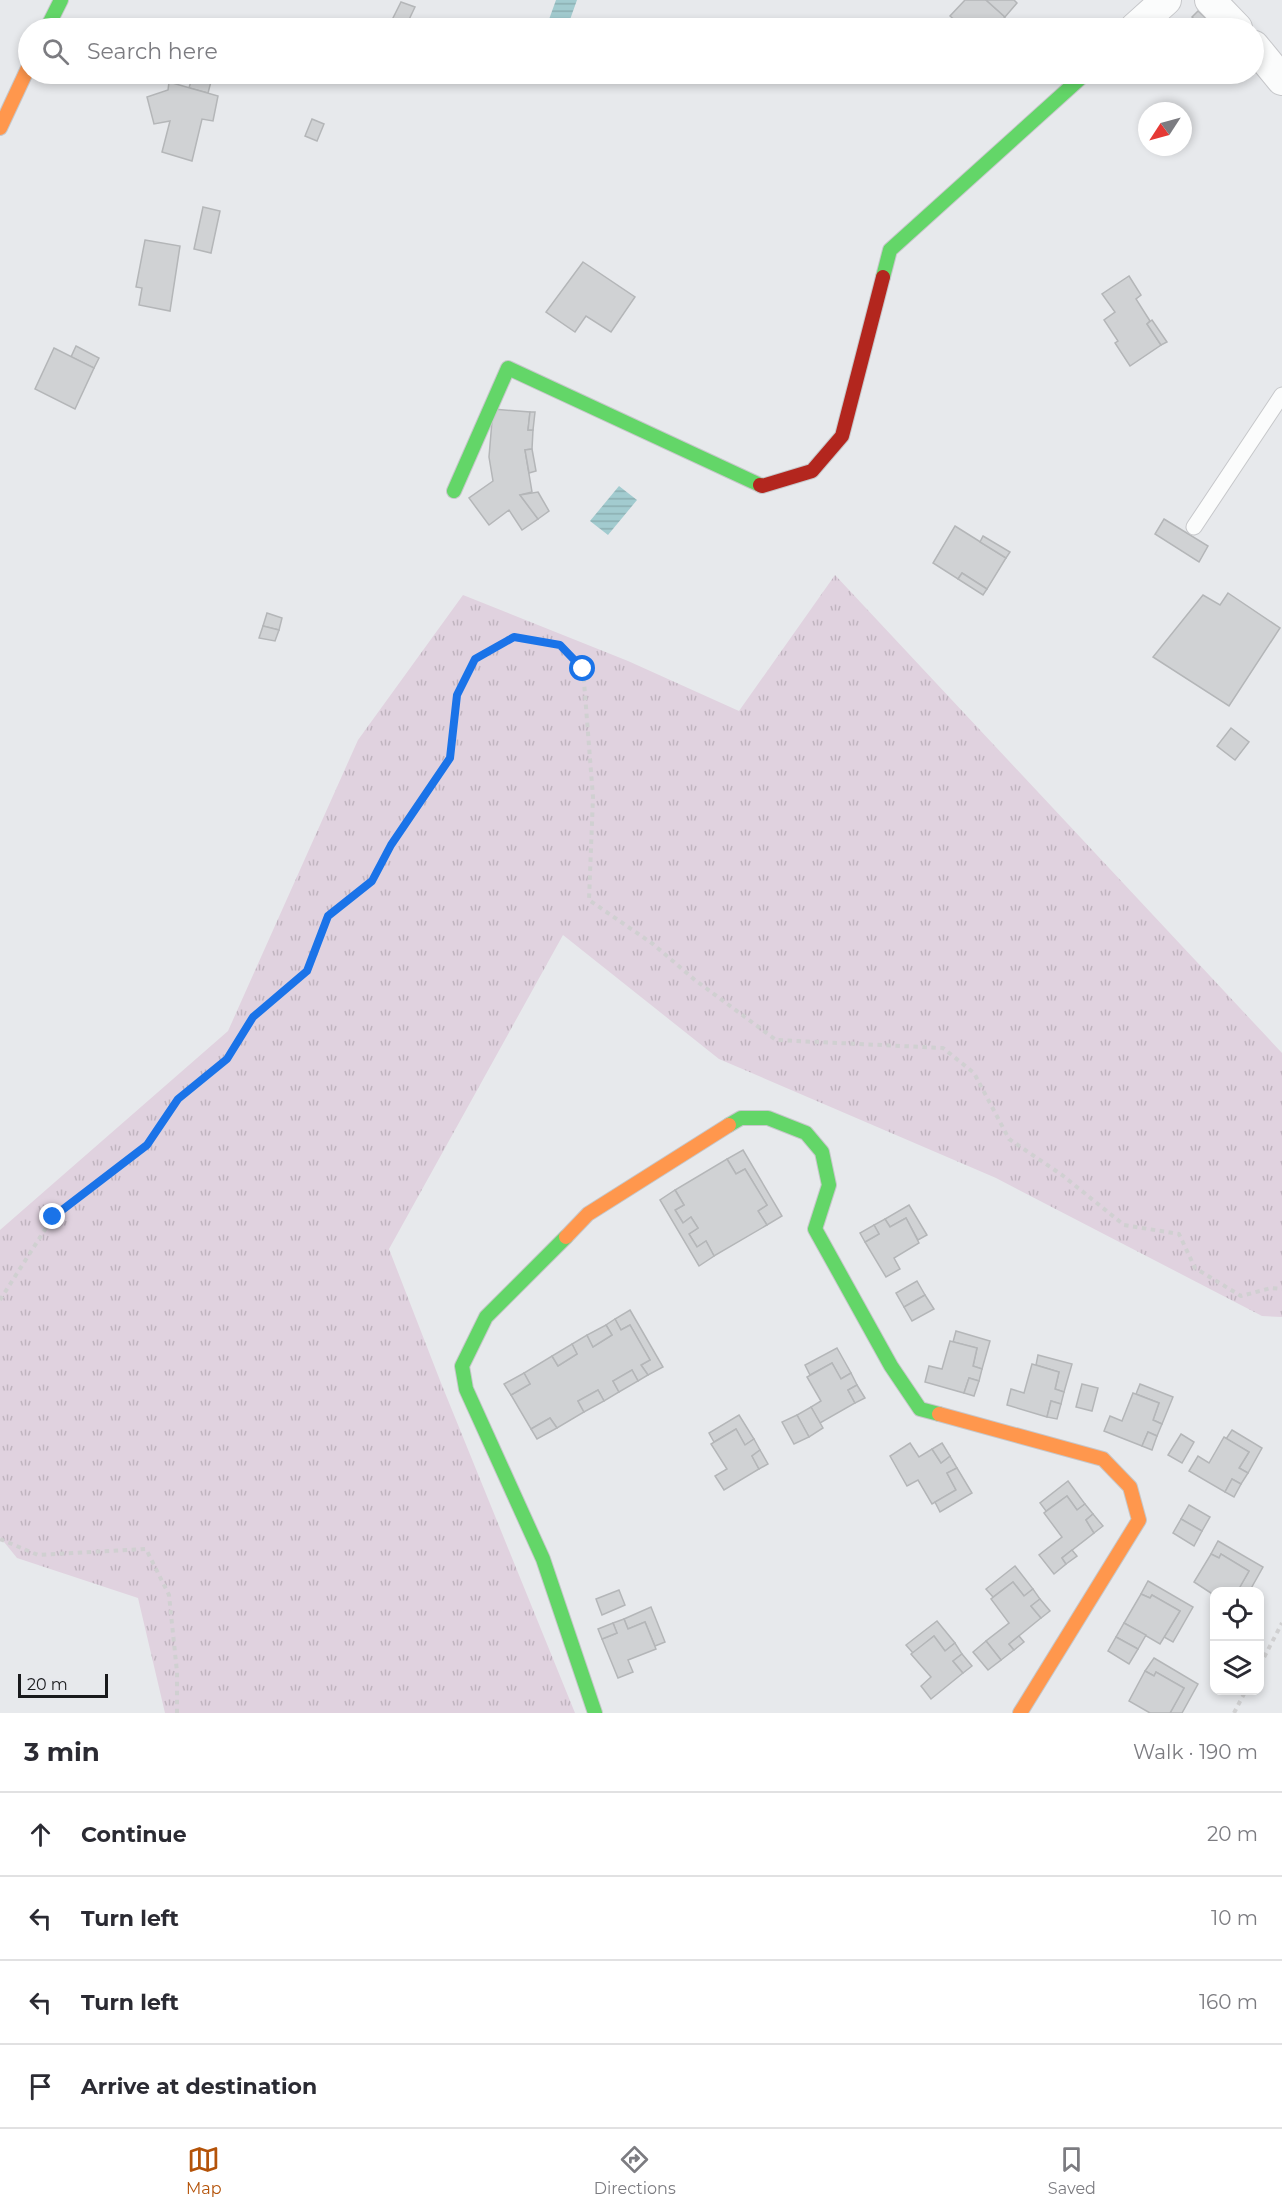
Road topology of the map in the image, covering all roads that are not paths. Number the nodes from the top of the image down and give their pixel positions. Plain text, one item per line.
1 (61, 0) edge
2 (1166, 0) edge
3 (1210, 0) edge
4 (52, 18) edge
5 (1146, 18) edge
6 (1227, 18) edge
7 (1264, 58) edge
8 (1282, 80) edge
9 (21, 84) edge
10 (1074, 84) edge
11 (0, 128) edge
12 (1282, 395) edge
13 (454, 491) dead end
14 (1194, 527) dead end
15 (595, 1713) edge
16 (1020, 1713) edge

1 - 4 street
2 - 5 street
3 - 6 street
7 - 8 street
9 - 11 street
10 - 13 street
12 - 14 lane
15 - 16 street

